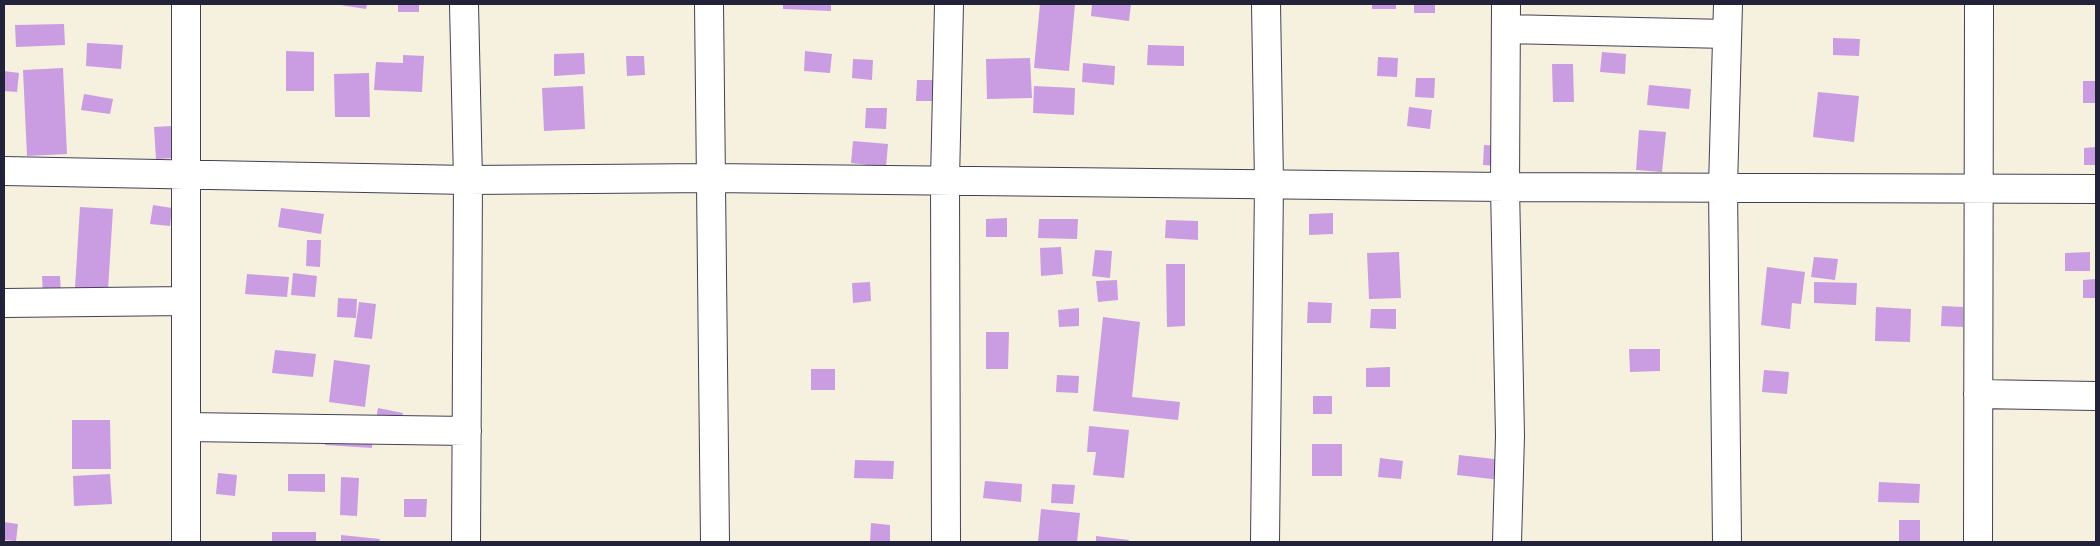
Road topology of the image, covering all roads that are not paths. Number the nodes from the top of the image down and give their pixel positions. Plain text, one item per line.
1 (186, 4) edge
2 (464, 4) edge
3 (709, 4) edge
4 (949, 4) edge
5 (1266, 4) edge
6 (1728, 4) edge
7 (1979, 4) edge
8 (1506, 16) edge
9 (1727, 34) junction
10 (4, 171) edge
11 (186, 174) junction
12 (710, 178) junction
13 (468, 180) junction
14 (945, 180) junction
15 (1269, 183) junction
16 (1505, 187) junction
17 (1723, 187) junction
18 (1978, 188) junction
19 (2096, 190) edge
20 (186, 301) junction
21 (4, 302) edge
22 (1978, 394) junction
23 (2096, 396) edge
24 (186, 427) junction
25 (467, 431) junction
26 (186, 542) edge
27 (466, 542) edge
28 (715, 542) edge
29 (946, 542) edge
30 (1265, 542) edge
31 (1506, 542) edge
32 (1727, 542) edge
33 (1978, 542) edge

1 - 11 street
2 - 13 street
3 - 12 street
4 - 14 street
5 - 15 street
6 - 9 street
7 - 18 street
8 - 9 street
8 - 16 street
9 - 17 street
10 - 11 street
11 - 13 street
11 - 20 street
12 - 13 street
12 - 14 street
12 - 28 street
13 - 25 street
14 - 15 street
14 - 29 street
15 - 16 street
15 - 30 street
16 - 17 street
16 - 31 street
17 - 18 street
17 - 32 street
18 - 19 street
18 - 22 street
20 - 21 street
20 - 24 street
22 - 23 street
22 - 33 street
24 - 25 street
24 - 26 street
25 - 27 street

